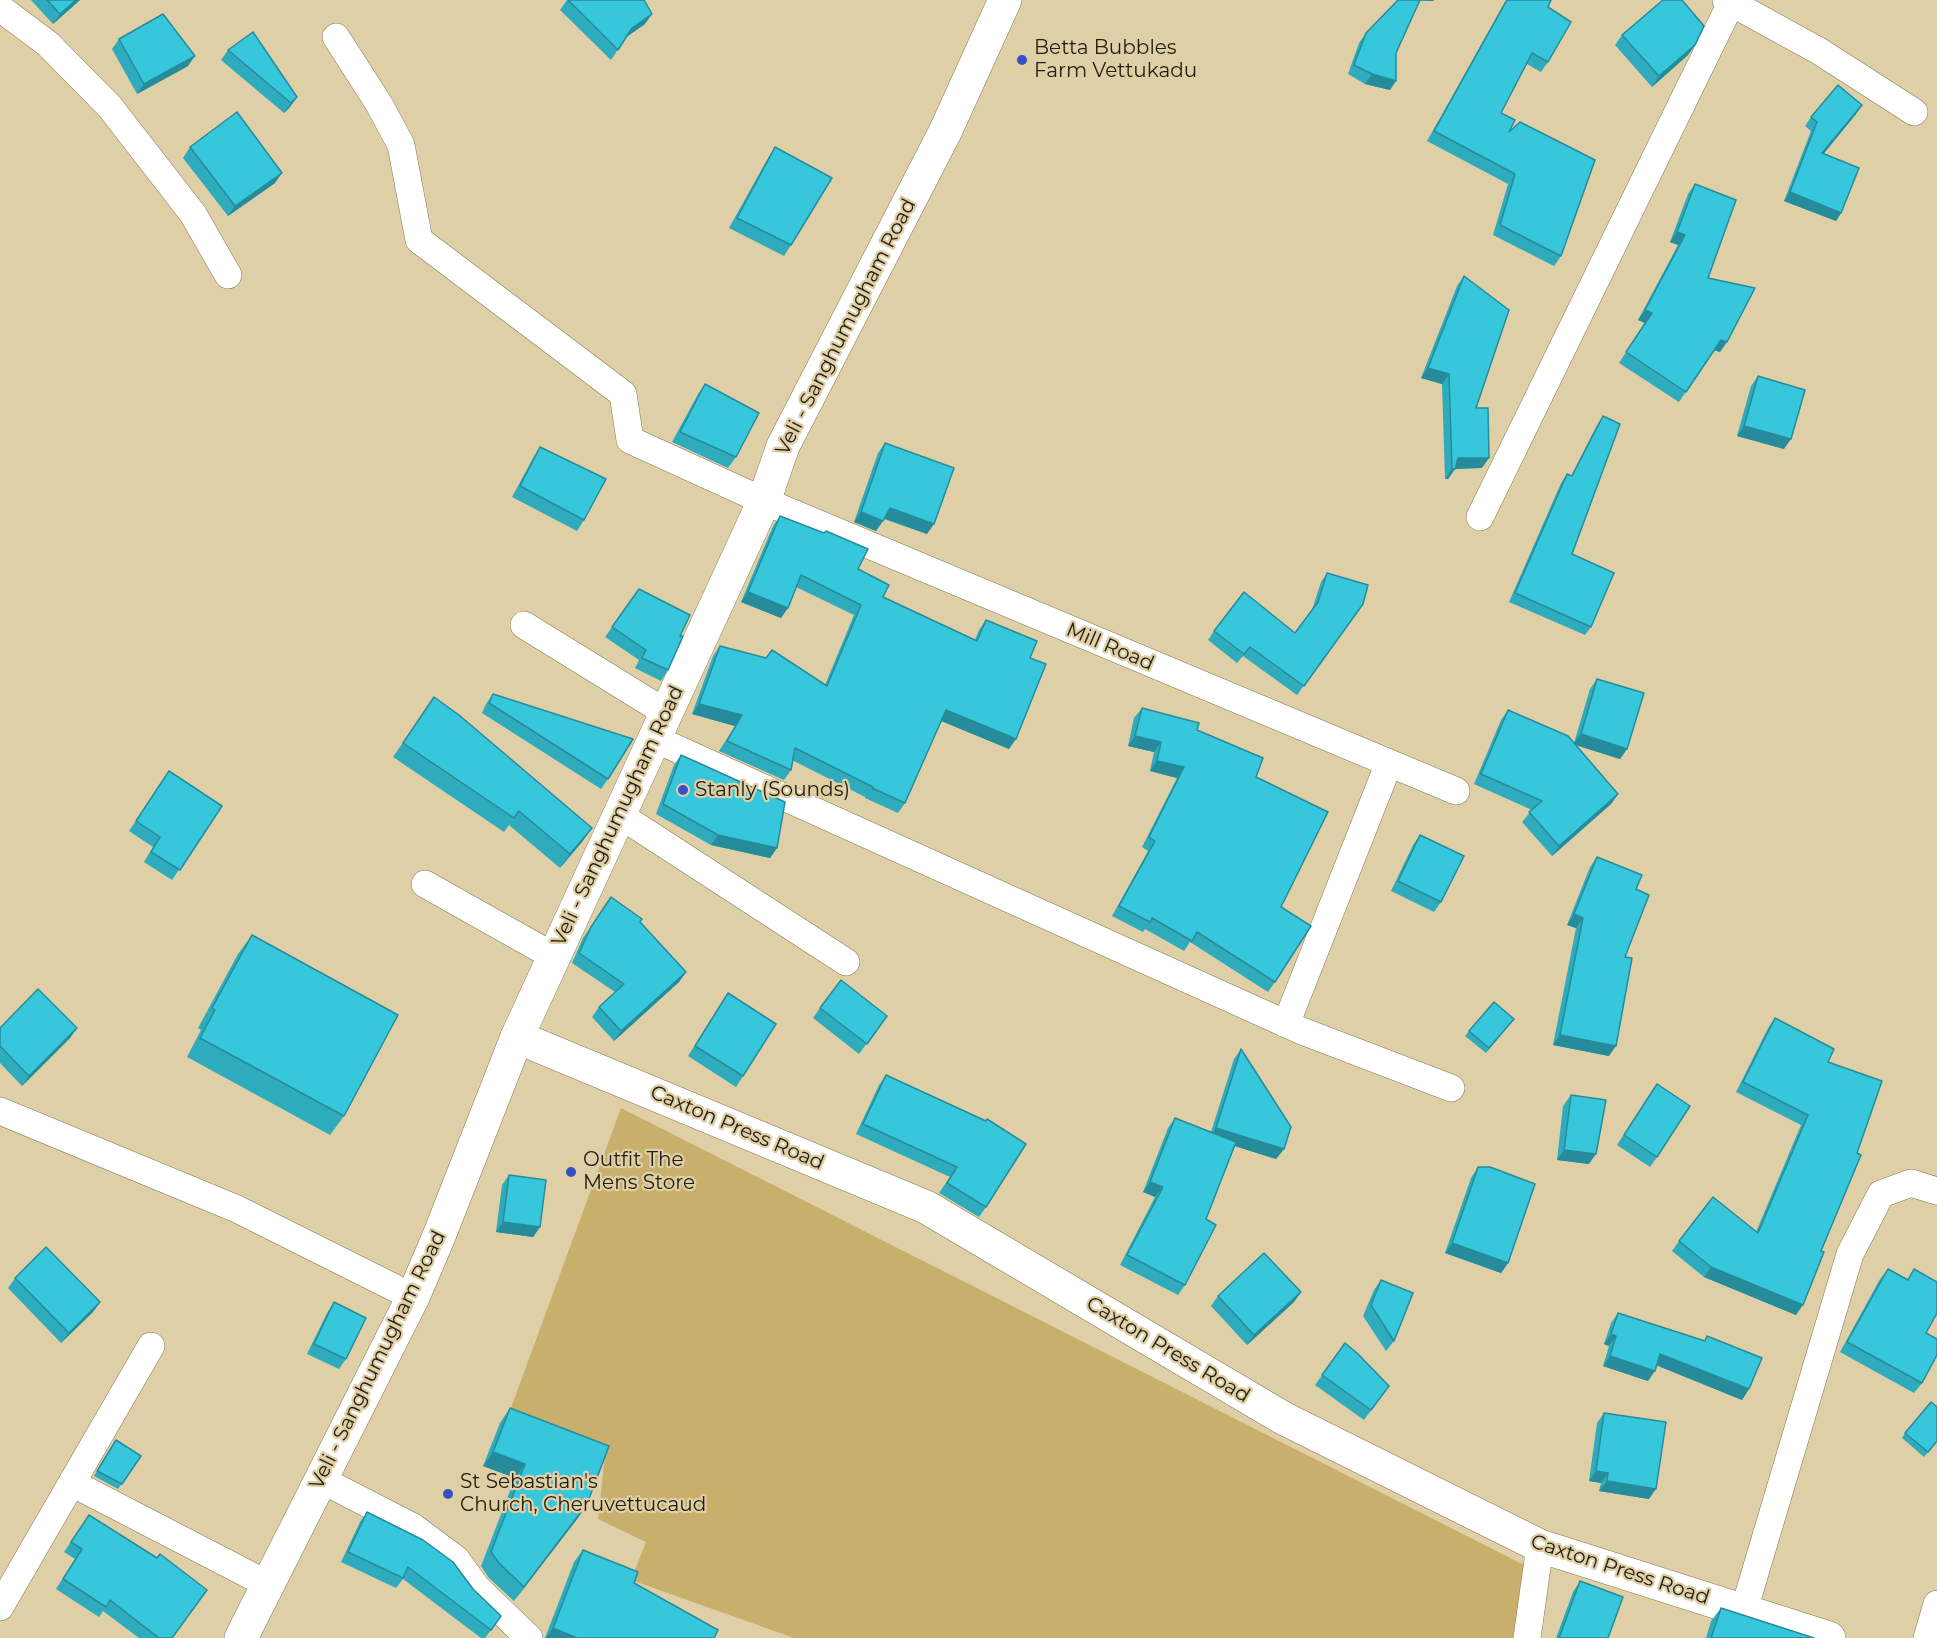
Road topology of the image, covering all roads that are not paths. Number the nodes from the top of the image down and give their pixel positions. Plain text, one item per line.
1 (1005, 0) edge
2 (1729, 1) edge
3 (0, 8) edge
4 (336, 38) dead end
5 (1914, 112) dead end
6 (228, 275) dead end
7 (764, 501) junction
8 (1480, 517) dead end
9 (525, 625) dead end
10 (659, 725) junction
11 (1389, 763) junction
12 (1456, 791) dead end
13 (618, 814) junction
14 (425, 884) dead end
15 (554, 956) junction
16 (846, 962) dead end
17 (1286, 1023) junction
18 (517, 1037) junction
19 (1451, 1088) dead end
20 (0, 1111) edge
21 (1937, 1191) edge
22 (413, 1297) junction
23 (151, 1346) dead end
24 (320, 1479) junction
25 (72, 1483) junction
26 (1540, 1546) junction
27 (267, 1584) junction
28 (1937, 1604) edge
29 (0, 1607) edge
30 (1744, 1610) junction
31 (241, 1638) edge
32 (529, 1638) edge
33 (1527, 1638) edge
34 (1829, 1638) edge
35 (1927, 1638) edge

1 - 7 main road, Veli - Sanghumugham Road
2 - 5 street
2 - 8 street
3 - 6 street
4 - 7 street, Mill Road
7 - 10 main road, Veli - Sanghumugham Road
7 - 11 street, Mill Road
9 - 10 street
10 - 13 main road, Veli - Sanghumugham Road
10 - 17 street
11 - 12 street, Mill Road
11 - 17 street
13 - 15 main road, Veli - Sanghumugham Road
13 - 16 street
14 - 15 street
15 - 18 main road, Veli - Sanghumugham Road
17 - 19 street
18 - 22 main road, Veli - Sanghumugham Road
18 - 26 main road, Caxton Press Road
20 - 22 street
21 - 30 street
22 - 24 main road, Veli - Sanghumugham Road
23 - 25 street
24 - 27 main road, Veli - Sanghumugham Road
24 - 32 street
25 - 27 street
25 - 29 street
26 - 30 main road, Caxton Press Road
26 - 33 street
27 - 31 main road, Veli - Sanghumugham Road
28 - 35 street
30 - 34 main road, Caxton Press Road

